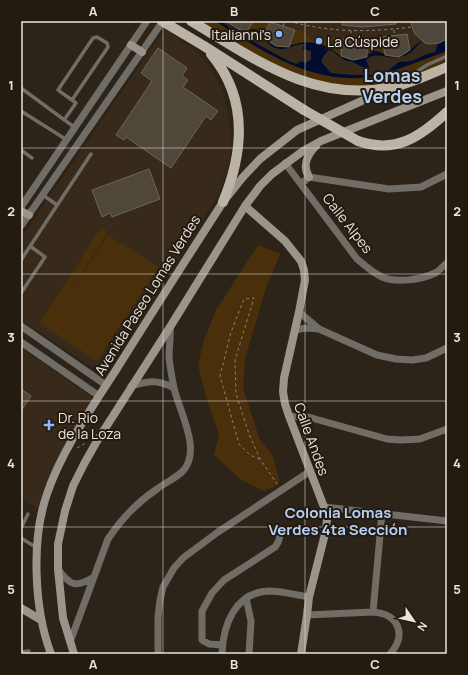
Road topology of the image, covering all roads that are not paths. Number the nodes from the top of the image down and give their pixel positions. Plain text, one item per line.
1 (147, 21) edge
2 (162, 21) edge
3 (191, 21) edge
4 (196, 21) edge
5 (206, 30) junction
6 (131, 45) junction
7 (204, 46) junction
8 (142, 52) junction
9 (447, 56) edge
10 (447, 67) edge
11 (393, 87) junction
12 (21, 88) edge
13 (447, 91) edge
14 (72, 100) junction
15 (21, 111) edge
16 (447, 112) edge
17 (64, 120) junction
18 (75, 128) junction
19 (67, 140) junction
20 (321, 141) junction
21 (21, 150) edge
22 (91, 154) dead end
23 (32, 158) dead end
24 (285, 163) junction
25 (447, 174) edge
26 (310, 177) junction
27 (301, 184) junction
28 (42, 194) junction
29 (223, 202) junction
30 (57, 205) junction
31 (245, 206) junction
32 (21, 207) edge
33 (25, 213) edge
34 (21, 226) edge
35 (30, 246) junction
36 (21, 260) edge
37 (447, 264) edge
38 (21, 293) edge
39 (299, 312) junction
40 (21, 326) edge
41 (170, 327) junction
42 (319, 329) junction
43 (295, 330) junction
44 (21, 342) edge
45 (447, 348) edge
46 (106, 385) junction
47 (131, 386) junction
48 (174, 388) junction
49 (100, 396) junction
50 (289, 416) junction
51 (447, 430) edge
52 (309, 472) junction
53 (324, 507) junction
54 (382, 513) junction
55 (28, 514) dead end
56 (447, 521) edge
57 (21, 528) edge
58 (279, 529) dead end
59 (21, 538) edge
60 (36, 548) junction
61 (58, 569) junction
62 (94, 577) junction
63 (309, 597) junction
64 (246, 598) junction
65 (21, 608) edge
66 (373, 612) junction
67 (307, 615) junction
68 (42, 620) junction
69 (70, 642) junction
70 (222, 645) junction
71 (29, 651) dead end
72 (21, 652) edge
73 (51, 654) edge
74 (74, 654) edge
75 (158, 654) edge
76 (222, 654) edge
77 (249, 654) edge
78 (301, 654) edge
79 (390, 654) edge

1 - 6 street
2 - 7 main road
2 - 8 street
3 - 5 main road
4 - 5 lane
5 - 11 main road
6 - 8 main road
6 - 18 street
7 - 16 main road, bridge
7 - 29 main road
8 - 28 street
9 - 11 lane
10 - 11 main road, Avenida Paseo Lomas Verdes
11 - 29 main road, Avenida Paseo Lomas Verdes
12 - 17 lane
13 - 20 main road
14 - 14 lane
14 - 17 lane
15 - 19 lane
17 - 18 lane
18 - 19 street
19 - 32 street
20 - 24 main road
20 - 26 main road
21 - 23 lane
22 - 30 lane
24 - 27 street, Calle Alpes
24 - 31 main road
25 - 26 street
26 - 27 street
27 - 37 street, Calle Alpes
28 - 30 lane
28 - 33 street
29 - 46 main road, Avenida Paseo Lomas Verdes
30 - 35 lane
31 - 39 main road, Calle Andes
31 - 41 main road
33 - 34 street
35 - 36 lane
35 - 38 lane
39 - 42 street
39 - 43 main road, Calle Andes
40 - 46 street
41 - 47 main road
41 - 48 street
42 - 43 street
42 - 45 street
43 - 50 main road, Calle Andes
44 - 49 street
46 - 49 main road, Avenida Paseo Lomas Verdes
47 - 48 street
47 - 61 main road
48 - 62 street
49 - 60 main road, Avenida Paseo Lomas Verdes
50 - 51 street
50 - 52 main road, Calle Andes
52 - 53 main road, Calle Andes
52 - 75 street
53 - 54 street
53 - 63 main road, Calle Andes
54 - 56 street
54 - 66 street
55 - 57 lane
58 - 70 street
59 - 60 lane
60 - 68 main road, Avenida Paseo Lomas Verdes
61 - 62 street
61 - 69 main road
62 - 69 street
63 - 64 street
63 - 67 main road, Calle Andes
64 - 70 street
64 - 77 street
65 - 68 main road
66 - 67 street
66 - 79 street
67 - 78 main road, Calle Andes
68 - 73 main road, Avenida Paseo Lomas Verdes
69 - 74 main road
70 - 76 street
71 - 72 lane

